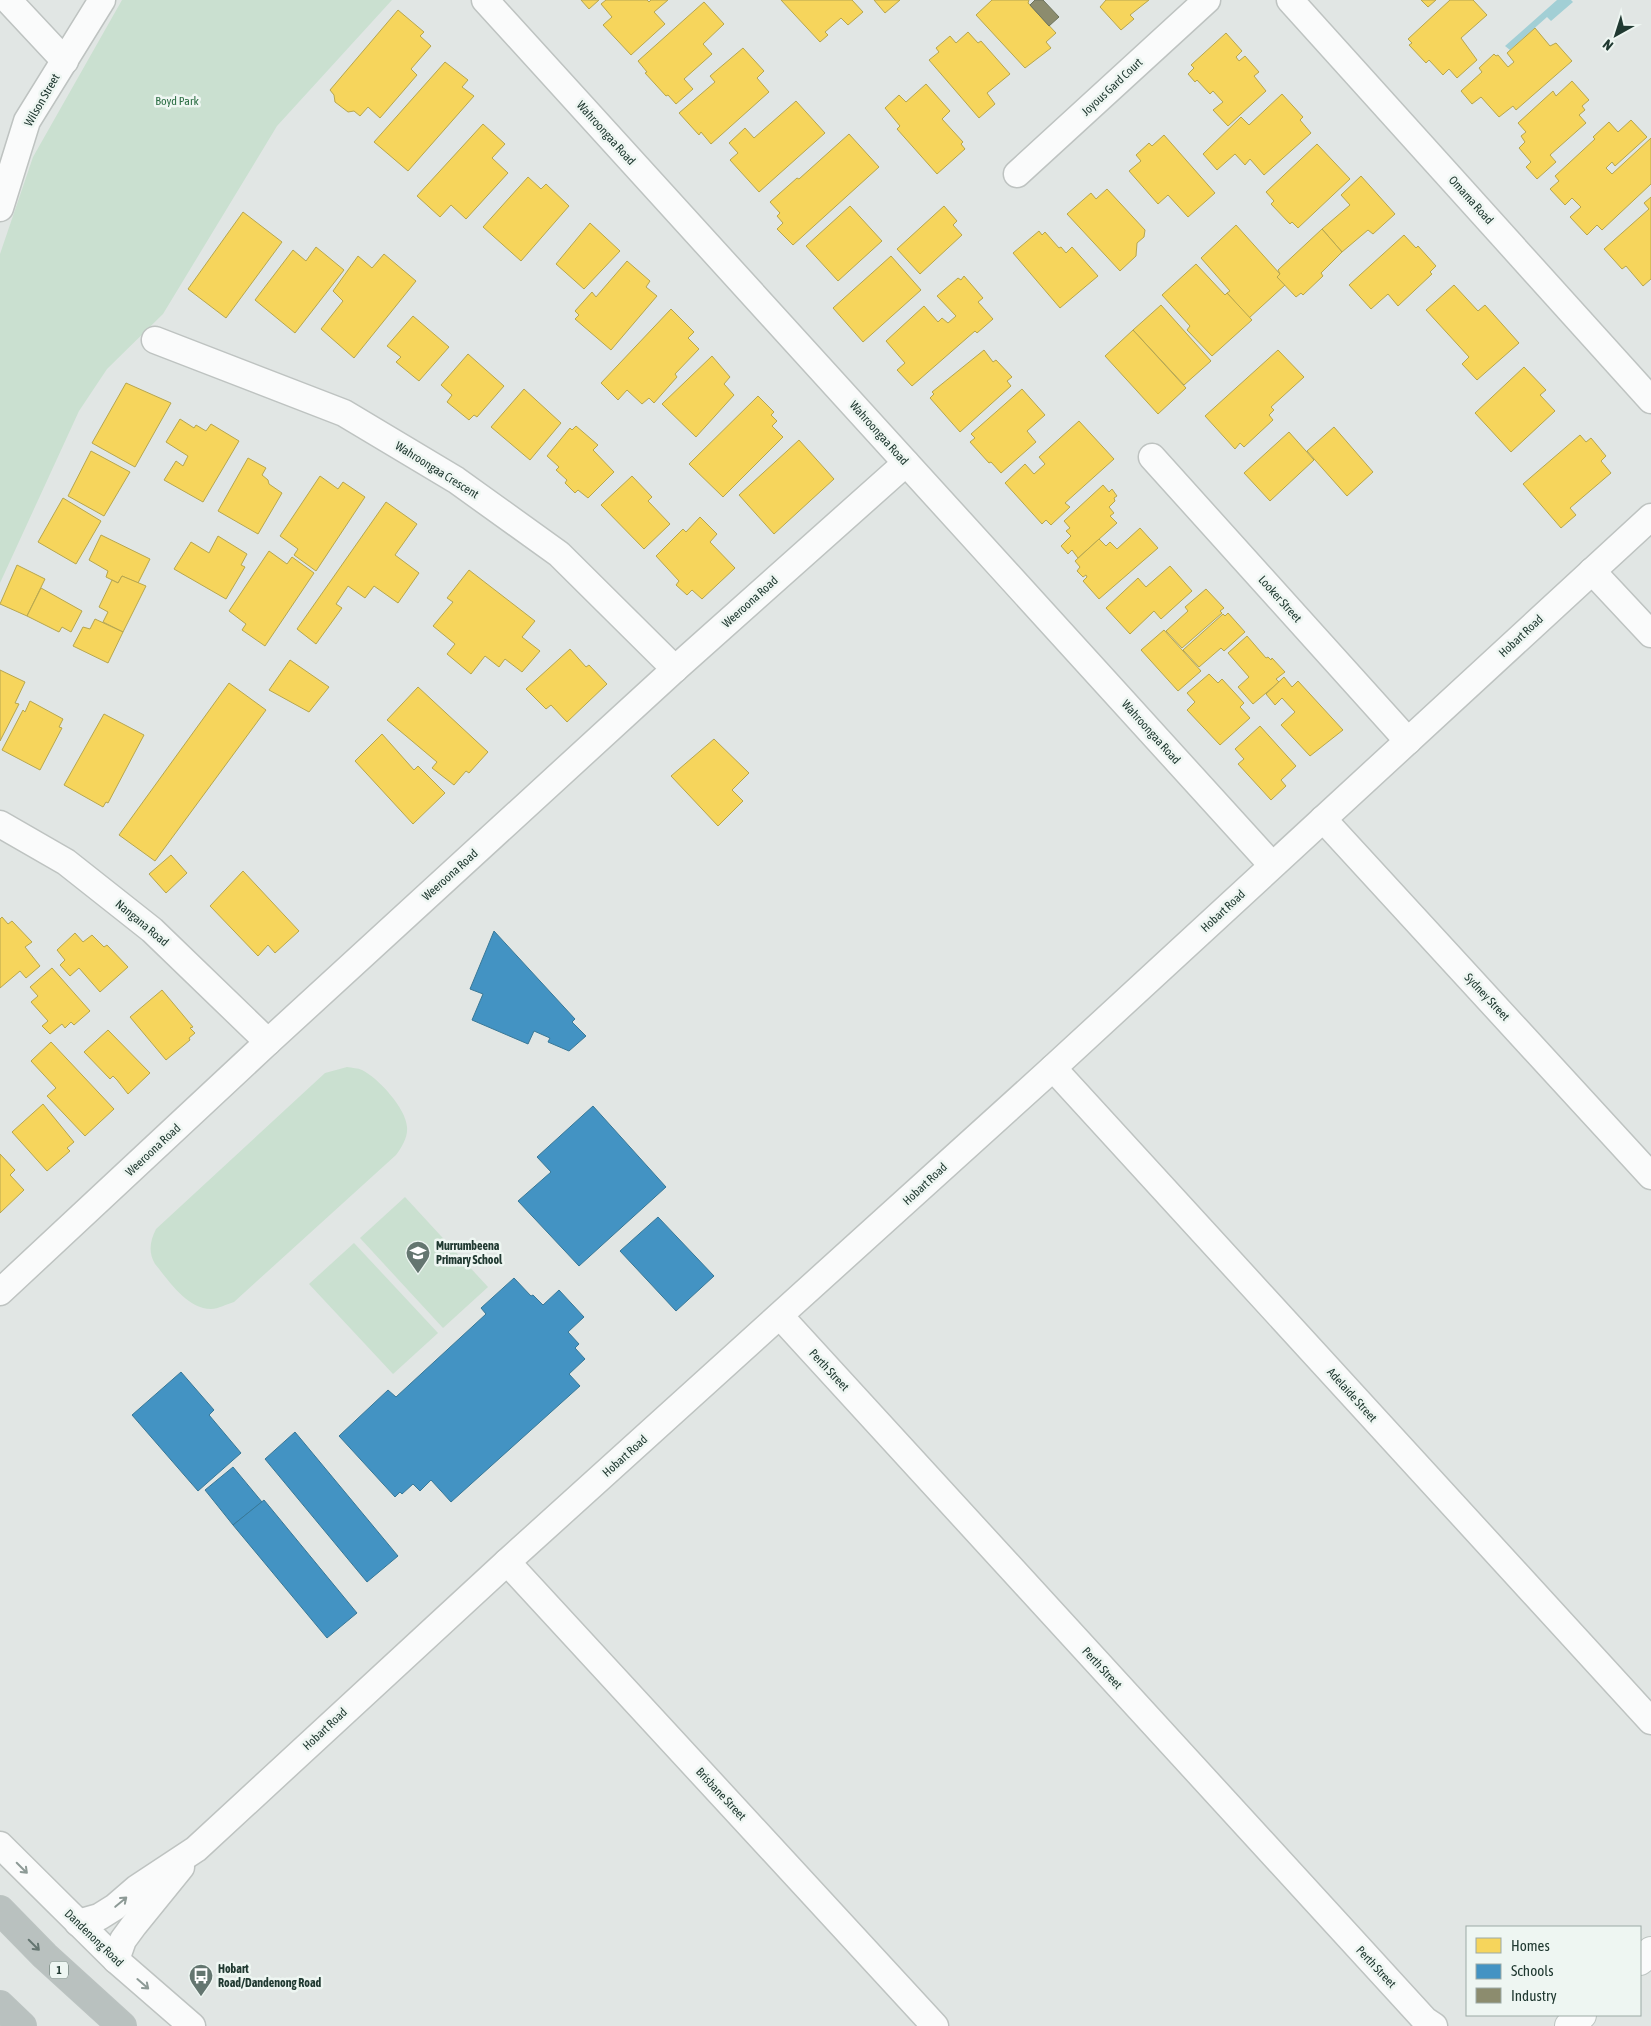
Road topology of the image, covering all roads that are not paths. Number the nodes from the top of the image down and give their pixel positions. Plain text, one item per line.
1 (8, 0) edge
2 (102, 0) edge
3 (485, 0) edge
4 (1208, 0) edge
5 (1290, 0) edge
6 (65, 61) junction
7 (1017, 174) dead end
8 (0, 208) edge
9 (155, 340) dead end
10 (1651, 400) edge
11 (1152, 457) dead end
12 (906, 463) junction
13 (1651, 516) edge
14 (1592, 571) junction
15 (1651, 634) edge
16 (675, 669) junction
17 (1408, 741) junction
18 (1323, 819) junction
19 (0, 824) edge
20 (1272, 865) junction
21 (268, 1042) junction
22 (1053, 1068) junction
23 (1651, 1176) edge
24 (0, 1292) edge
25 (780, 1316) junction
26 (507, 1562) junction
27 (1651, 1721) edge
28 (0, 1845) edge
29 (196, 1849) junction
30 (0, 1910) edge
31 (78, 1923) junction
32 (1651, 1951) edge
33 (116, 1960) junction
34 (1641, 1960) edge
35 (0, 2005) edge
36 (1581, 2016) edge
37 (1429, 2024) edge
38 (22, 2026) edge
39 (122, 2026) edge
40 (192, 2026) edge
41 (935, 2026) edge
42 (1569, 2026) edge

1 - 6 street
2 - 6 street, Wilson Street
3 - 12 street, Wahroongaa Road
4 - 7 street, Joyous Gard Court
5 - 10 street, Omama Road
6 - 8 street, Wilson Street
9 - 16 street, Wahroongaa Crescent
11 - 17 street, Looker Street
12 - 16 street, Weeroona Road
12 - 20 street, Wahroongaa Road
13 - 14 street, Hobart Road
14 - 15 street
14 - 17 street, Hobart Road
16 - 21 street, Weeroona Road
17 - 18 street, Hobart Road
18 - 20 street, Hobart Road
18 - 23 street, Sydney Street
19 - 21 street, Nangana Road
20 - 22 street, Hobart Road
21 - 24 street, Weeroona Road
22 - 25 street, Hobart Road
22 - 27 street, Adelaide Street
25 - 26 street, Hobart Road
25 - 37 street, Perth Street
26 - 29 street, Hobart Road
26 - 41 street, Brisbane Street
28 -> 31 street, Dandenong Road
31 -> 29 street, Hobart Road
29 - 33 street, Hobart Road
30 -> 39 highway, 1
31 - 33 street, Dandenong Road
32 - 34 main road
33 -> 40 street, Dandenong Road
35 - 38 highway
36 - 42 main road

